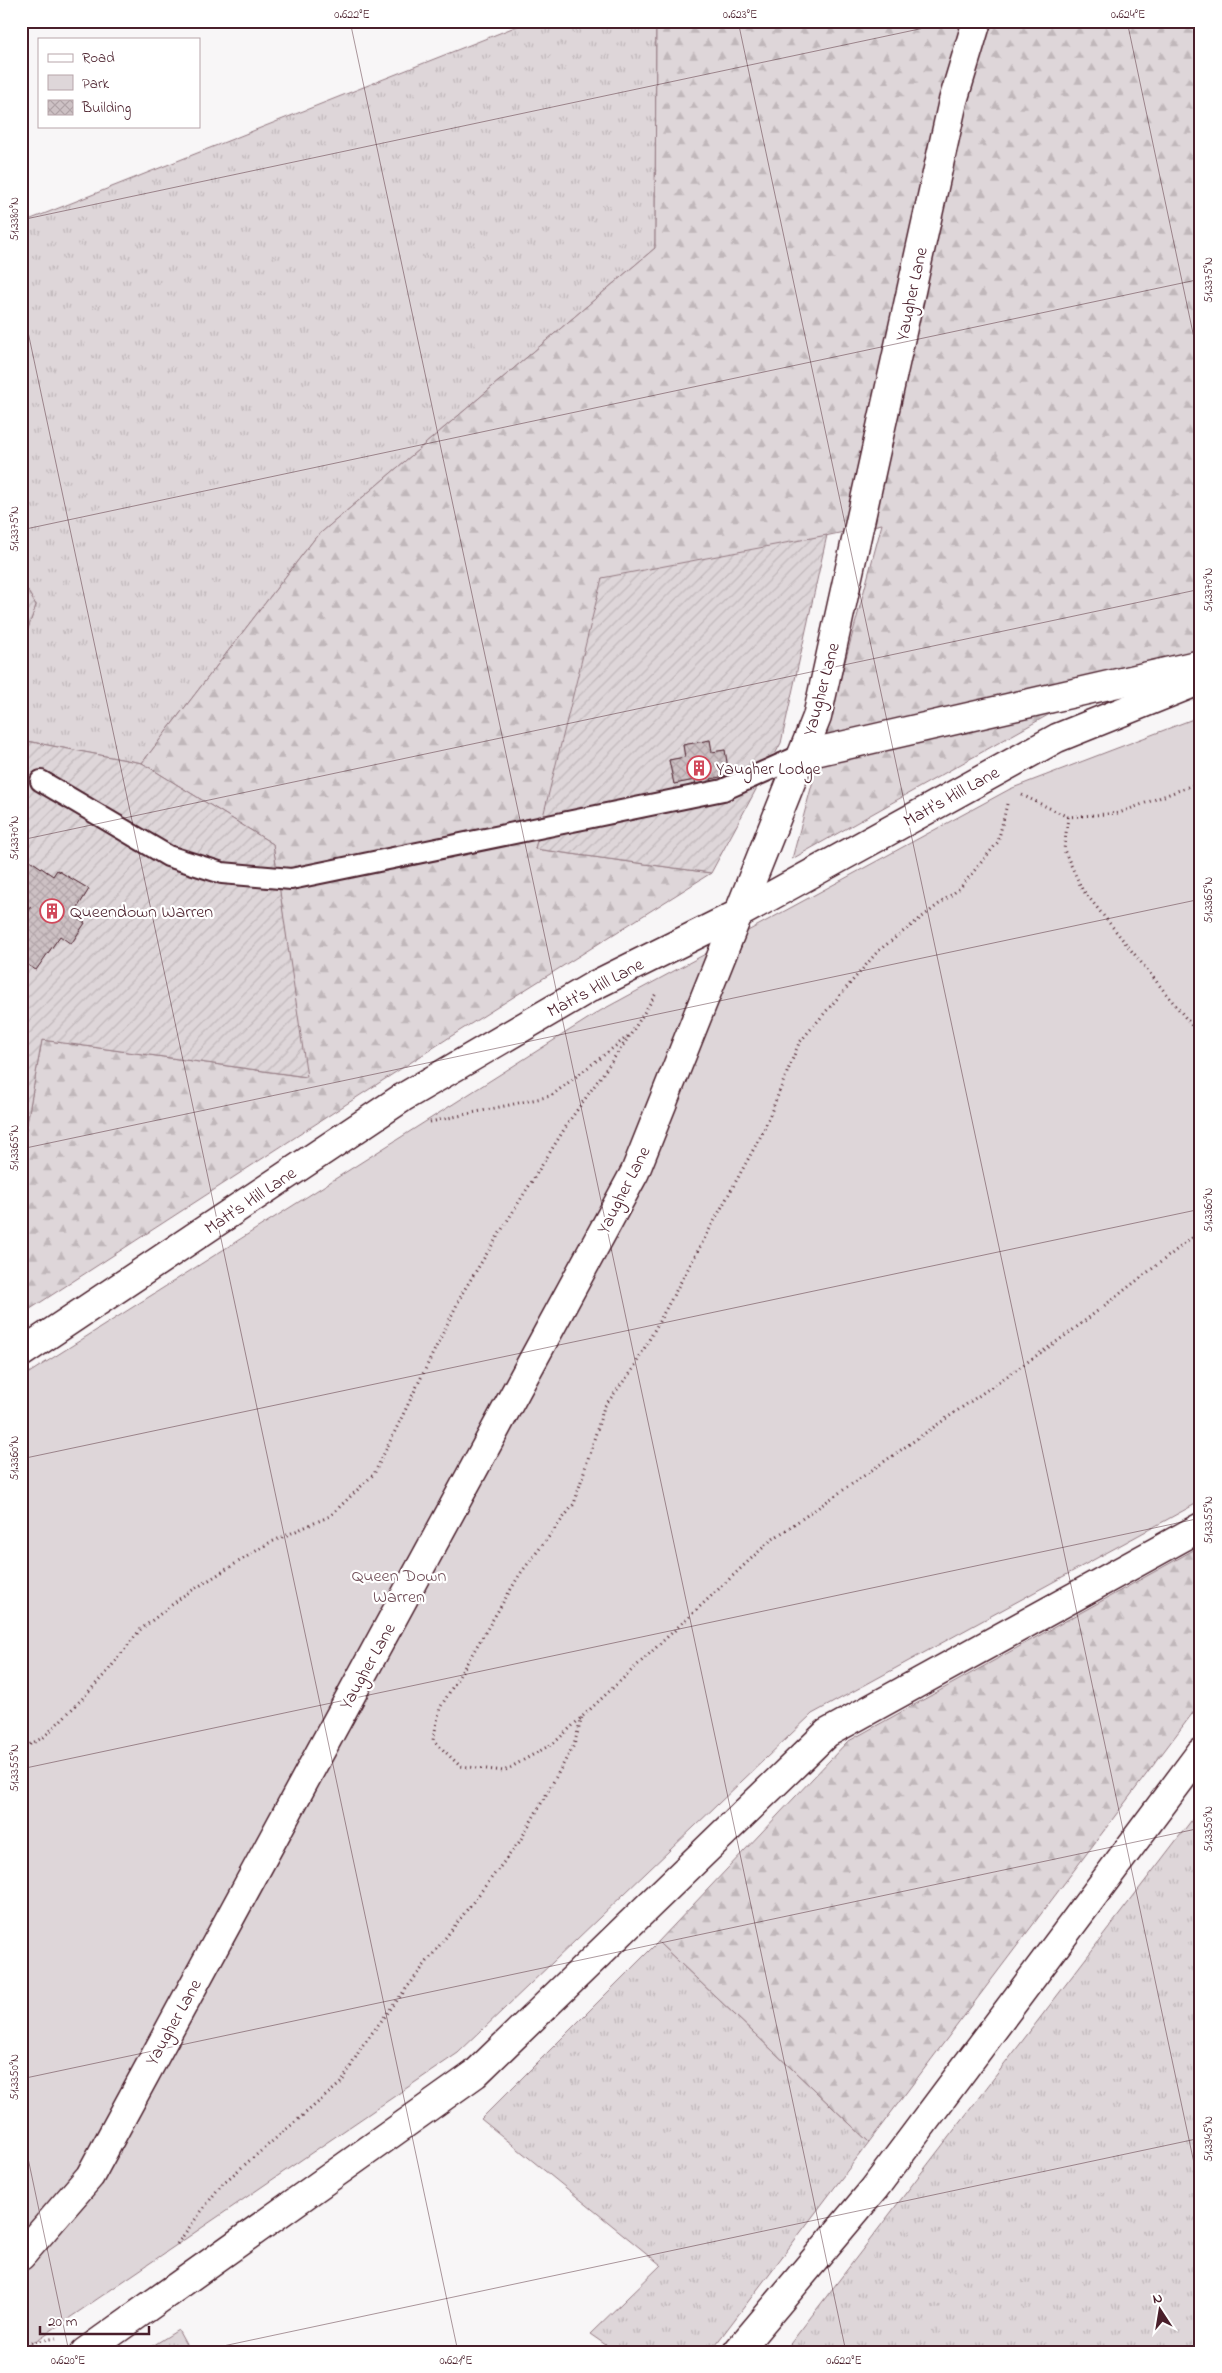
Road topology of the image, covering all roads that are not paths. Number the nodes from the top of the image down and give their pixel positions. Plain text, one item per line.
1 (977, 21) edge
2 (1201, 664) edge
3 (1201, 680) edge
4 (802, 756) junction
5 (41, 781) dead end
6 (740, 913) junction
7 (21, 1353) edge
8 (1201, 1527) edge
9 (1201, 1752) edge
10 (21, 2256) edge
11 (75, 2343) edge
12 (737, 2352) edge

1 - 4 street, Yaugher Lane
2 - 4 street
3 - 6 street, Matt's Hill Lane
4 - 5 lane
4 - 6 street, Yaugher Lane
6 - 7 street, Matt's Hill Lane
6 - 10 street, Yaugher Lane
8 - 11 street
9 - 12 street

